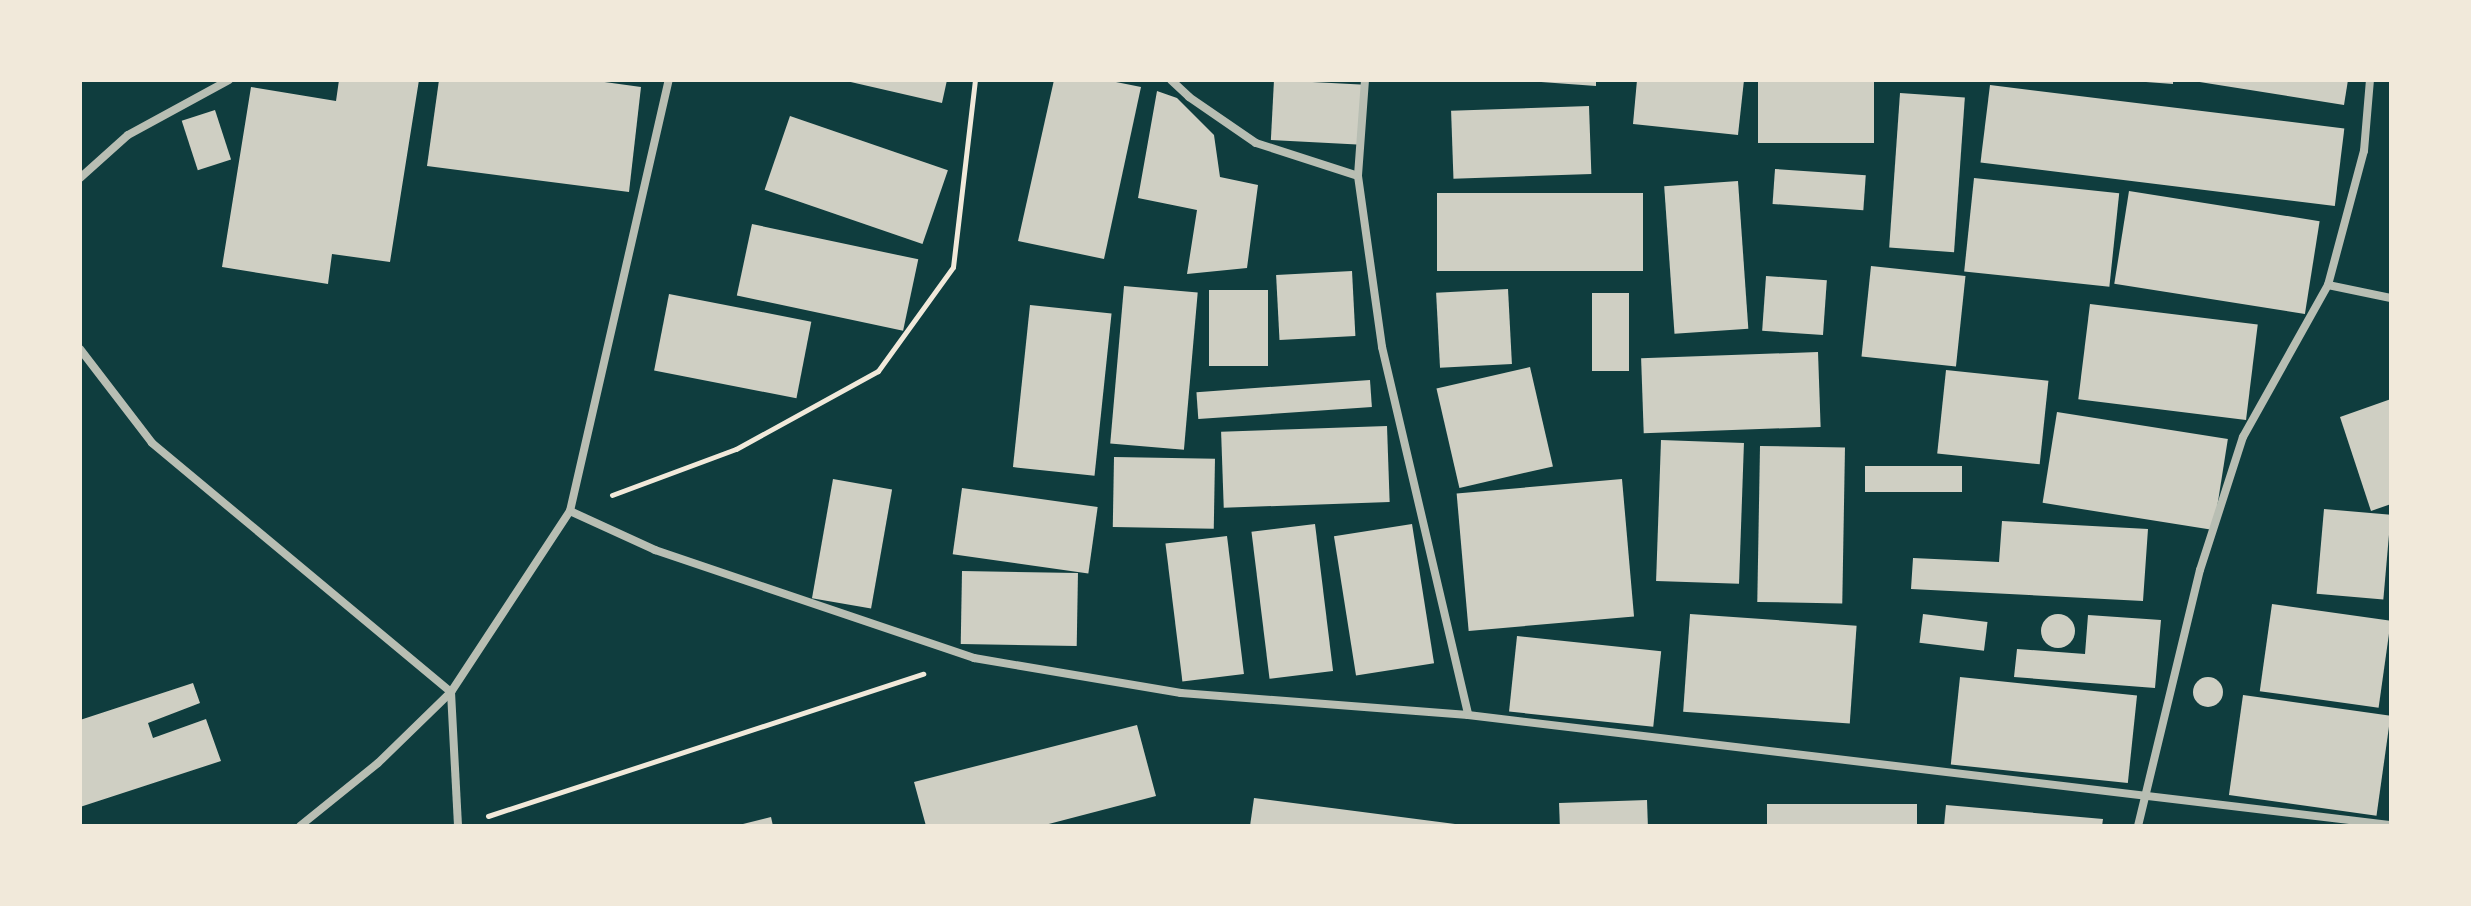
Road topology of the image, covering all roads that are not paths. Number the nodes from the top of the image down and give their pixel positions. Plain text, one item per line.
1 (229, 80) edge
2 (669, 80) edge
3 (1171, 80) edge
4 (1365, 80) edge
5 (2370, 80) edge
6 (1358, 176) junction
7 (80, 178) edge
8 (2328, 285) junction
9 (2391, 298) edge
10 (80, 349) edge
11 (570, 511) junction
12 (451, 692) junction
13 (1468, 715) junction
14 (2144, 796) junction
15 (2391, 825) edge
16 (300, 826) edge
17 (458, 826) edge
18 (2138, 826) edge

1 - 7 street
2 - 11 street
3 - 6 street
4 - 6 street
5 - 8 street
6 - 13 street
8 - 9 street
8 - 14 street
10 - 12 street
11 - 12 street
11 - 13 street
12 - 16 street
12 - 17 street
13 - 14 street
14 - 15 street
14 - 18 street

